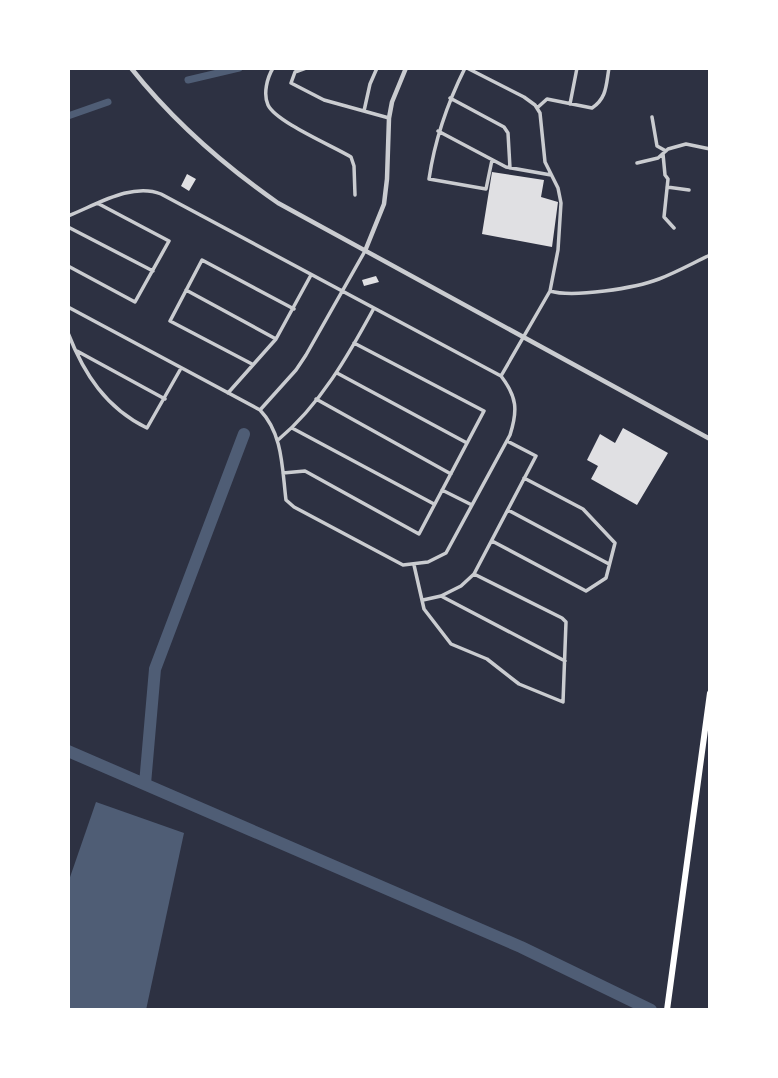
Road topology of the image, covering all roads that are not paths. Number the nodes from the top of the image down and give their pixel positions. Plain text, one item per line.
1 (131, 68) edge
2 (272, 68) edge
3 (306, 68) edge
4 (377, 68) edge
5 (406, 68) edge
6 (466, 68) edge
7 (575, 68) edge
8 (609, 68) edge
9 (450, 98) junction
10 (570, 104) junction
11 (537, 108) junction
12 (364, 111) junction
13 (652, 117) dead end
14 (389, 118) junction
15 (438, 131) junction
16 (710, 149) edge
17 (664, 152) junction
18 (492, 160) junction
19 (636, 163) dead end
20 (510, 168) junction
21 (551, 175) junction
22 (667, 187) junction
23 (689, 190) dead end
24 (355, 195) dead end
25 (100, 204) junction
26 (68, 216) edge
27 (68, 227) edge
28 (674, 228) dead end
29 (365, 251) junction
30 (710, 255) edge
31 (68, 266) edge
32 (153, 271) junction
33 (311, 275) junction
34 (186, 289) junction
35 (343, 292) junction
36 (550, 292) junction
37 (68, 307) edge
38 (374, 308) junction
39 (294, 309) junction
40 (68, 333) edge
41 (524, 337) junction
42 (276, 338) junction
43 (355, 343) junction
44 (75, 350) junction
45 (252, 365) junction
46 (180, 369) junction
47 (337, 373) junction
48 (502, 376) junction
49 (227, 394) junction
50 (165, 399) junction
51 (316, 400) junction
52 (260, 410) junction
53 (292, 428) junction
54 (710, 439) edge
55 (278, 440) junction
56 (507, 441) junction
57 (467, 443) junction
58 (283, 473) junction
59 (451, 474) junction
60 (524, 478) junction
61 (442, 490) junction
62 (434, 504) junction
63 (472, 505) junction
64 (508, 510) junction
65 (492, 541) junction
66 (609, 564) junction
67 (414, 565) junction
68 (474, 574) junction
69 (441, 596) junction
70 (422, 600) junction
71 (565, 661) junction
72 (710, 693) edge
73 (667, 1010) edge

1 - 29 street
2 - 24 street
3 - 12 street
4 - 12 street
5 - 14 street
6 - 9 street
6 - 11 street
7 - 10 street
8 - 10 street
9 - 15 street
9 - 20 street
10 - 11 street
11 - 21 street
12 - 14 street
13 - 17 street
14 - 29 street
15 - 18 street
15 - 18 street
16 - 17 street
17 - 19 street
17 - 22 street
18 - 20 street
20 - 21 street
21 - 36 street
22 - 23 street
22 - 28 street
25 - 26 street
25 - 32 street
25 - 33 street
27 - 32 street
29 - 35 street
29 - 41 street
30 - 36 street
31 - 32 street
33 - 35 street
33 - 39 street
34 - 39 street
34 - 42 street
34 - 45 street
35 - 38 street
35 - 52 street
36 - 41 street
37 - 46 street
38 - 43 street
38 - 48 street
39 - 42 street
40 - 44 street
41 - 48 street
41 - 54 street
42 - 45 street
43 - 47 street
43 - 57 street
44 - 50 street
44 - 50 street
45 - 49 street
46 - 49 street
46 - 50 street
47 - 51 street
47 - 57 street
48 - 56 street
49 - 52 street
51 - 53 street
51 - 59 street
52 - 55 street
53 - 55 street
53 - 62 street
55 - 58 street
56 - 60 street
56 - 63 street
57 - 59 street
58 - 62 street
58 - 67 street
59 - 61 street
60 - 64 street
60 - 66 street
61 - 62 street
61 - 63 street
63 - 67 street
64 - 65 street
64 - 66 street
65 - 66 street
65 - 68 street
67 - 70 street
68 - 69 street
68 - 71 street
69 - 70 street
69 - 71 street
70 - 71 street
72 - 73 main road

